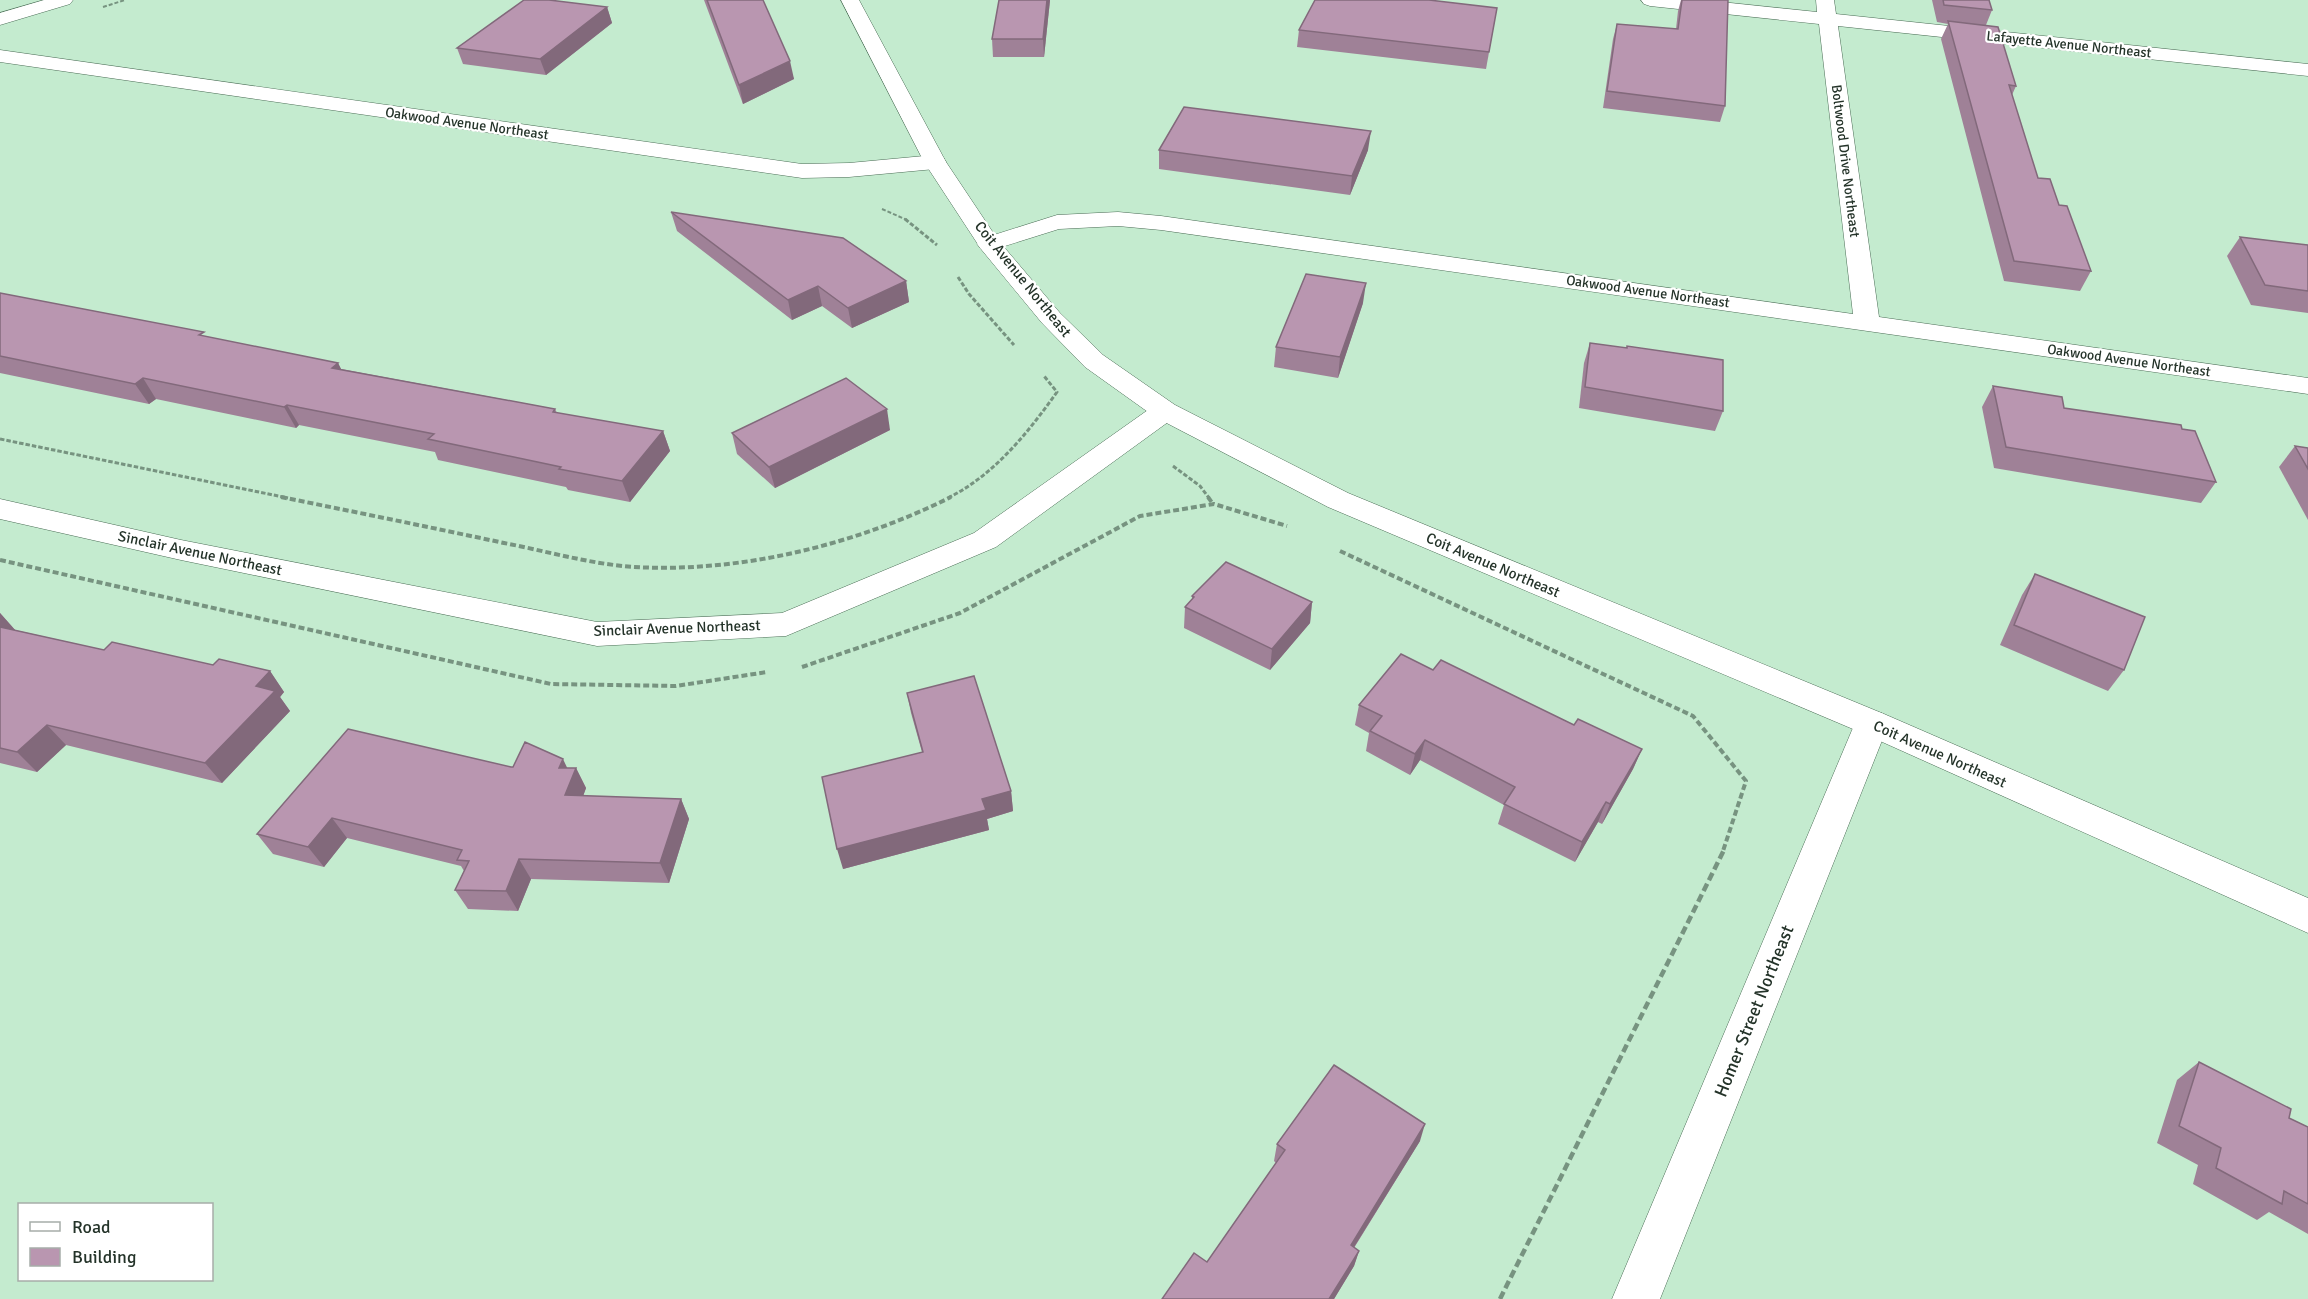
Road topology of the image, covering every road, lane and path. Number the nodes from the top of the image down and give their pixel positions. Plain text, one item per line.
1 (64, 0) edge
2 (850, 0) edge
3 (1650, 0) edge
4 (1827, 9) edge
5 (0, 19) edge
6 (0, 56) edge
7 (2308, 70) edge
8 (935, 162) junction
9 (872, 207) dead end
10 (989, 244) junction
11 (939, 247) dead end
12 (957, 275) dead end
13 (1867, 322) junction
14 (1019, 350) dead end
15 (1044, 375) dead end
16 (2308, 386) edge
17 (1165, 411) junction
18 (0, 440) edge
19 (0, 509) edge
20 (1293, 528) dead end
21 (1336, 549) dead end
22 (0, 560) edge
23 (796, 668) dead end
24 (774, 671) dead end
25 (1872, 723) junction
26 (2308, 916) edge
27 (1500, 1299) edge
28 (1636, 1299) edge

1 - 5 street
2 - 8 street, Coit Avenue Northeast
3 - 4 street, Lafayette Avenue Northeast
4 - 7 street, Lafayette Avenue Northeast
4 - 13 street, Boltwood Drive Northeast
6 - 8 street, Oakwood Avenue Northeast
8 - 10 street, Coit Avenue Northeast
9 - 11 path
10 - 13 street, Oakwood Avenue Northeast
10 - 17 street, Coit Avenue Northeast
12 - 14 path
13 - 16 street, Oakwood Avenue Northeast
15 - 18 path
17 - 19 street, Sinclair Avenue Northeast
17 - 25 street, Coit Avenue Northeast
20 - 23 path
21 - 27 path
22 - 24 path
25 - 26 street, Coit Avenue Northeast
25 - 28 street, Homer Street Northeast

